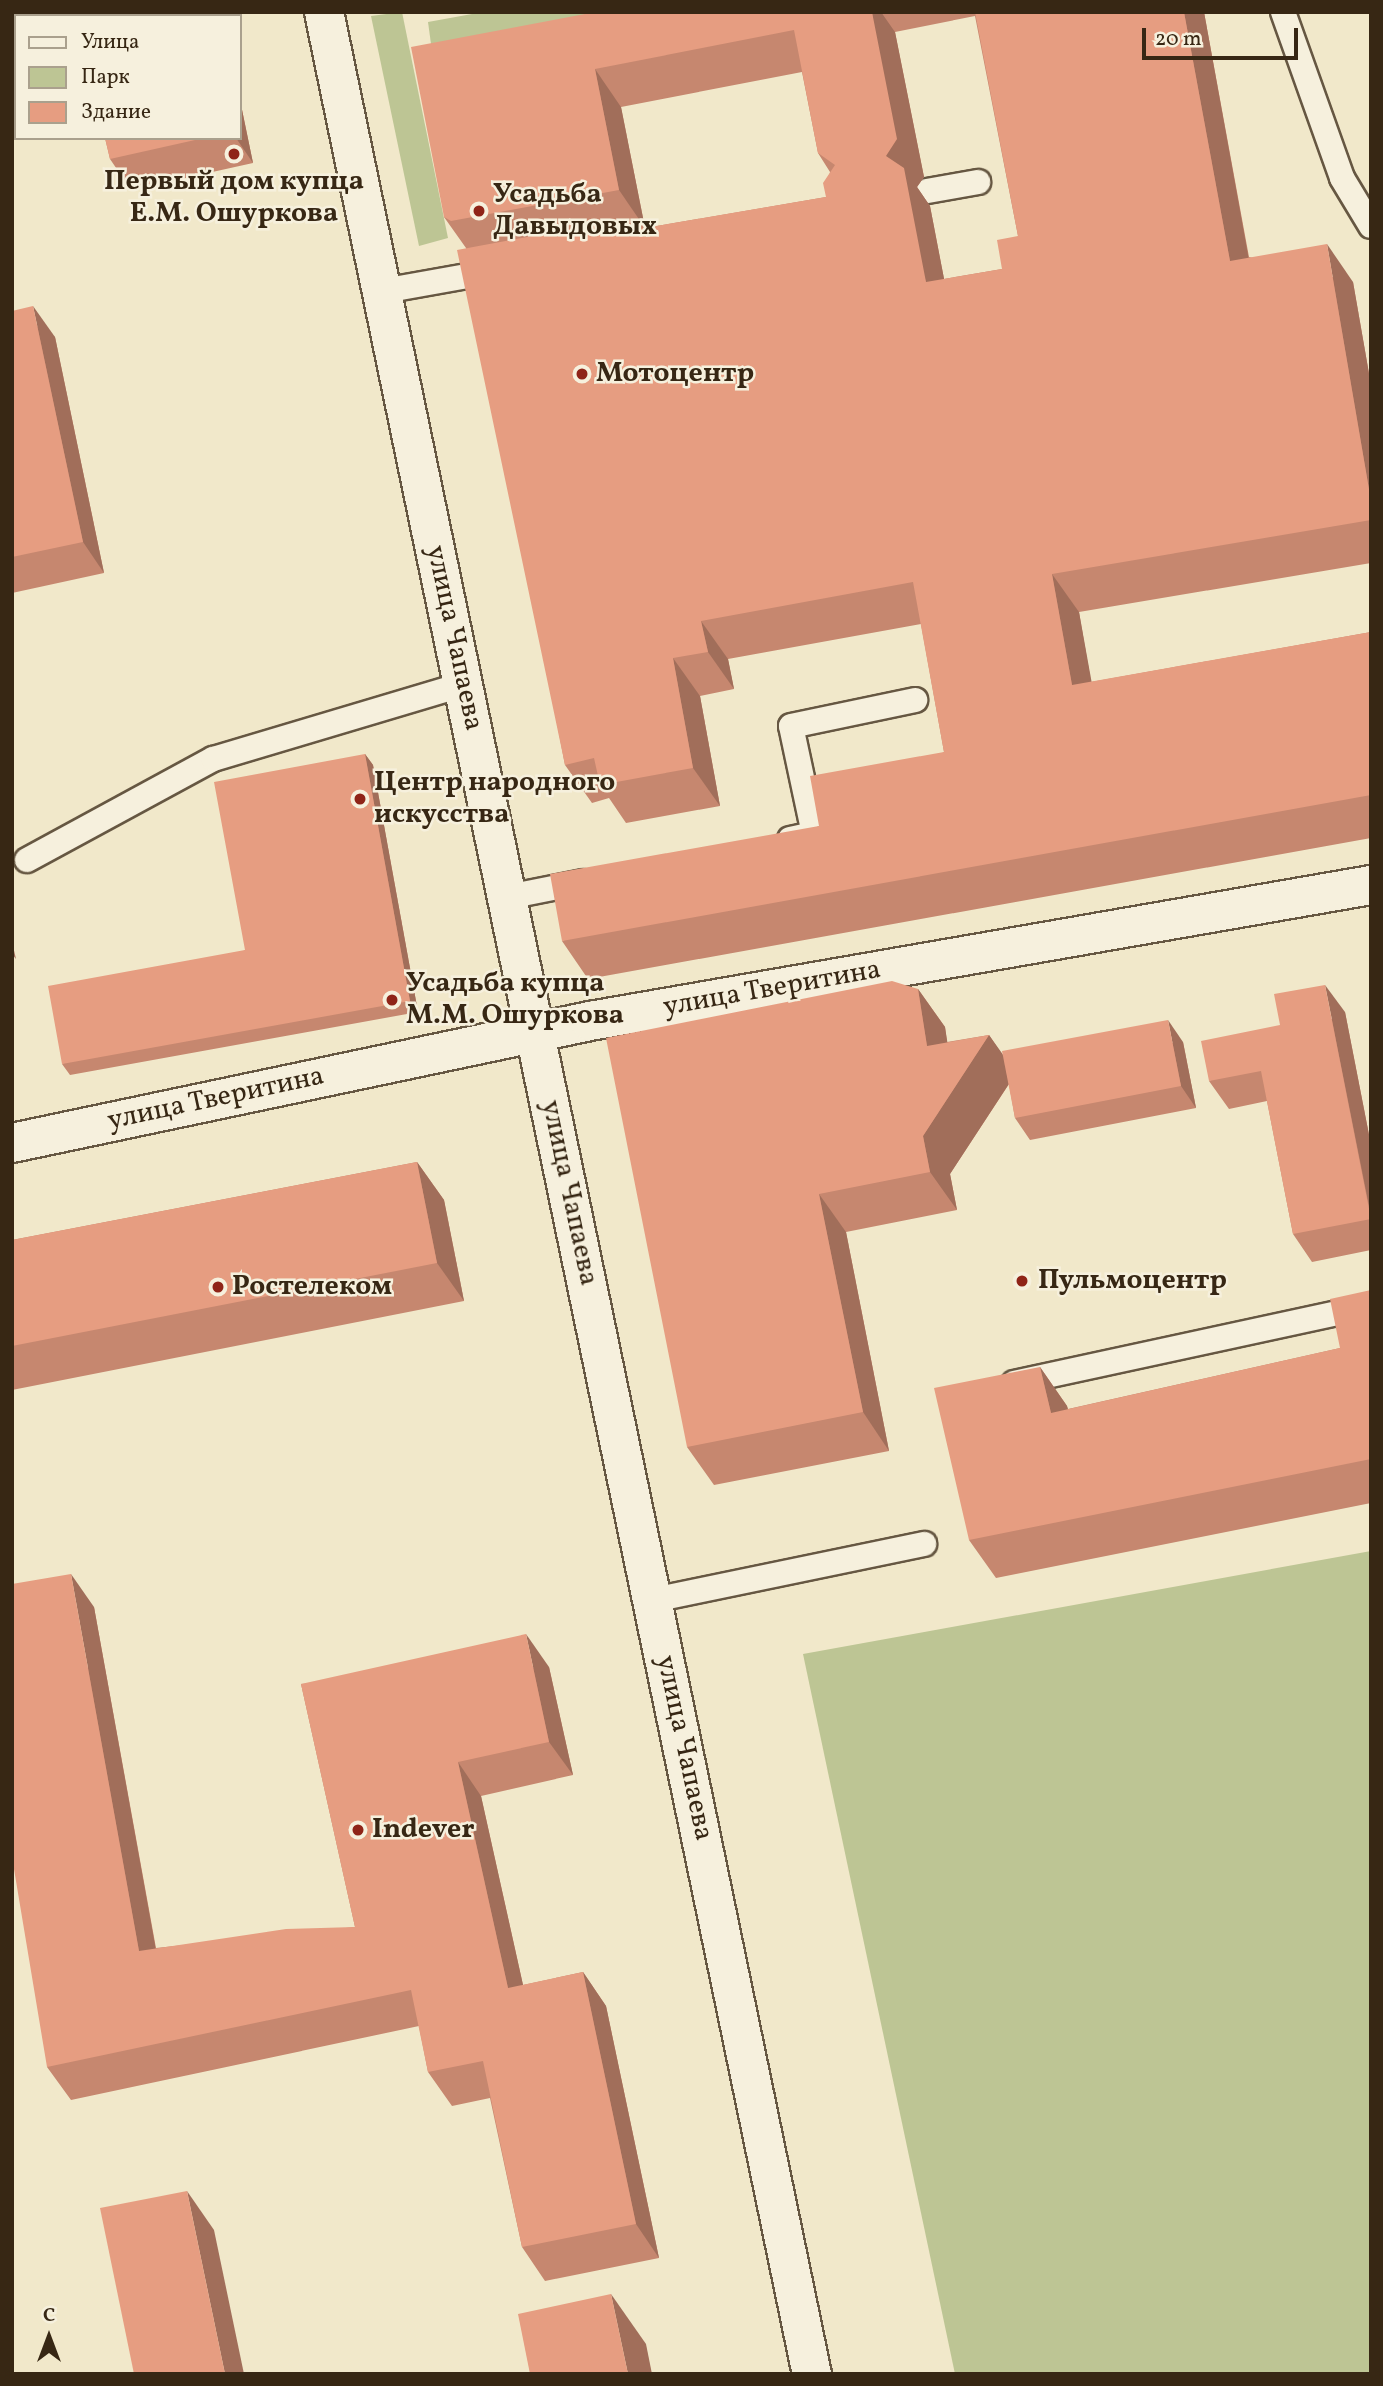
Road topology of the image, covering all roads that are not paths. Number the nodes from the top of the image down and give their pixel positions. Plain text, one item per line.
1 (324, 12) edge
2 (1283, 12) edge
3 (978, 182) dead end
4 (927, 191) dead end
5 (1371, 226) edge
6 (520, 266) edge
7 (383, 291) junction
8 (464, 684) junction
9 (915, 700) dead end
10 (761, 845) edge
11 (27, 860) dead end
12 (603, 878) edge
13 (1371, 885) edge
14 (508, 897) junction
15 (536, 1031) junction
16 (12, 1143) edge
17 (1371, 1306) edge
18 (985, 1389) edge
19 (924, 1544) dead end
20 (653, 1600) junction
21 (812, 2374) edge

1 - 7 main road, улица Чапаева
2 - 5 lane
3 - 4 lane
6 - 7 lane
7 - 8 main road, улица Чапаева
8 - 11 lane
8 - 14 main road, улица Чапаева
9 - 10 lane
12 - 14 lane
13 - 15 main road, улица Тверитина
14 - 15 main road, улица Чапаева
15 - 16 main road, улица Тверитина
15 - 20 main road, улица Чапаева
17 - 18 lane
19 - 20 lane
20 - 21 main road, улица Чапаева

